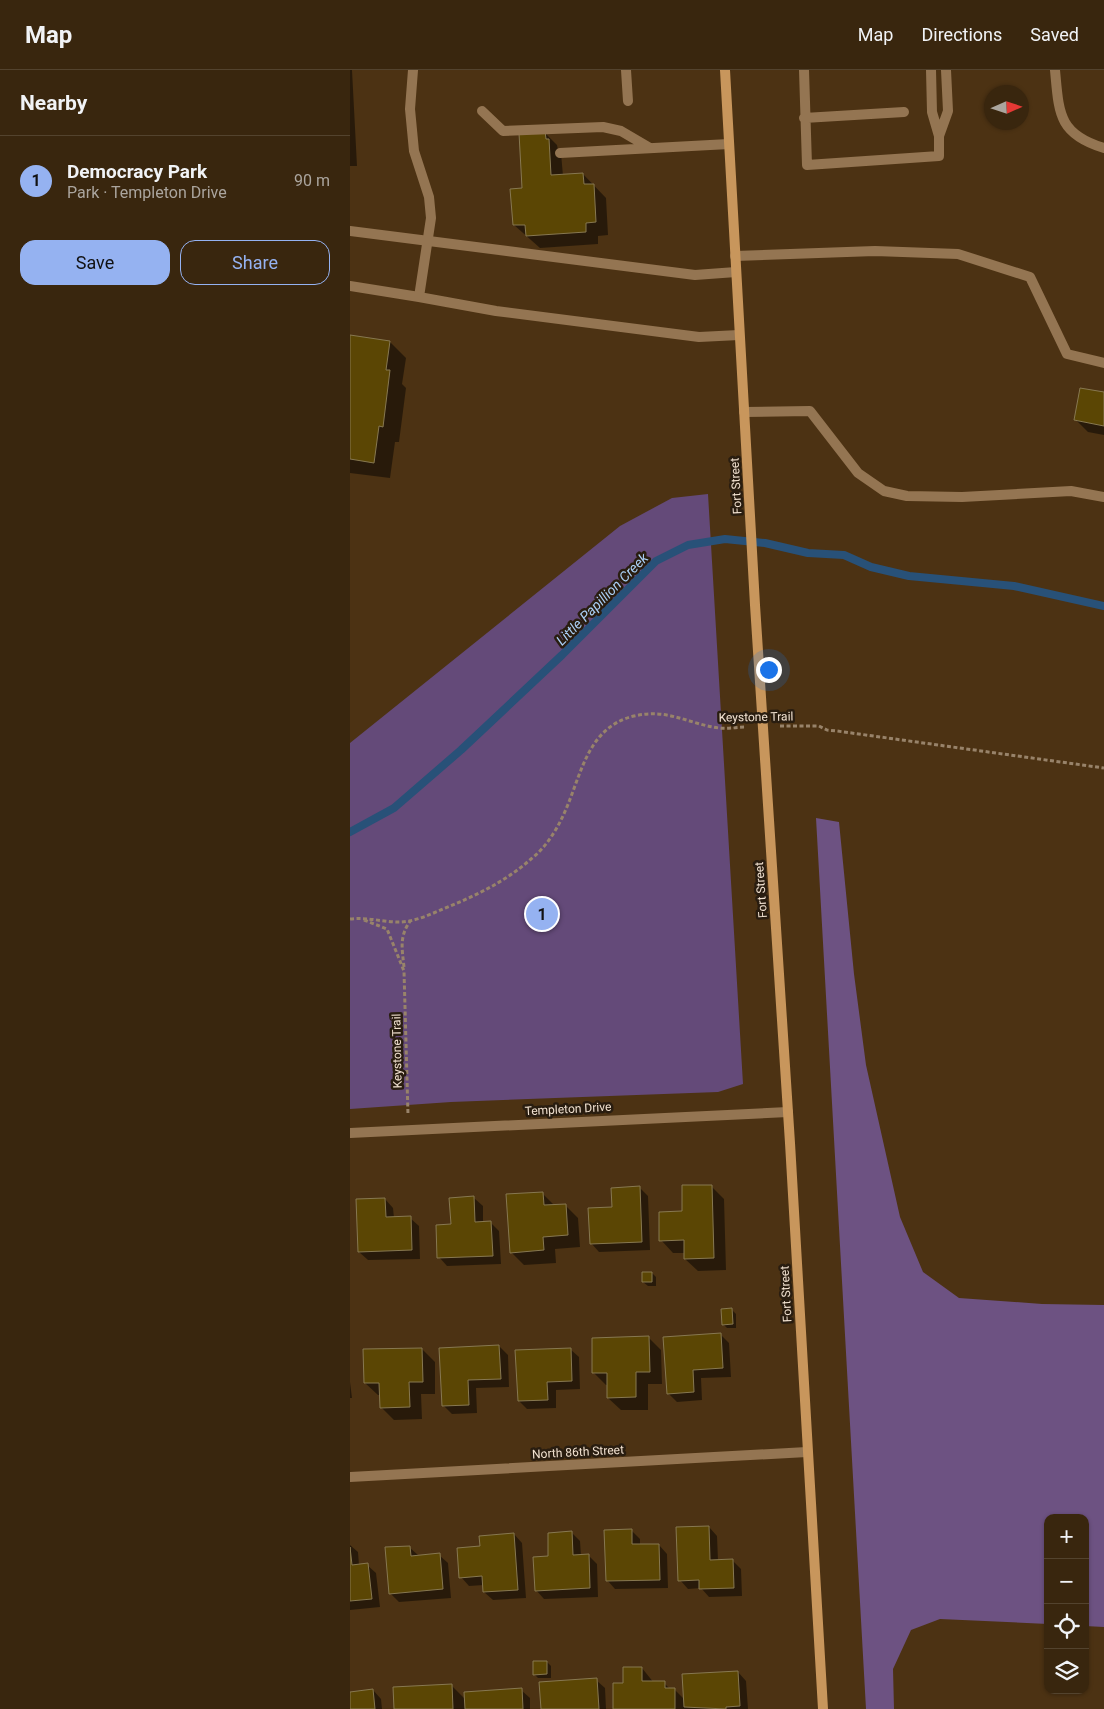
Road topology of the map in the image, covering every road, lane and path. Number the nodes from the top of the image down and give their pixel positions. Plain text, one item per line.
1 (413, 70) edge
2 (626, 70) edge
3 (725, 70) edge
4 (804, 70) edge
5 (931, 70) edge
6 (946, 70) edge
7 (1054, 70) edge
8 (628, 101) dead end
9 (482, 111) dead end
10 (904, 112) dead end
11 (804, 118) junction
12 (939, 136) junction
13 (729, 144) junction
14 (650, 148) junction
15 (1104, 148) edge
16 (560, 153) dead end
17 (350, 231) edge
18 (427, 241) junction
19 (735, 256) junction
20 (736, 272) junction
21 (350, 286) edge
22 (420, 297) junction
23 (739, 335) junction
24 (1104, 363) edge
25 (744, 412) junction
26 (1104, 497) edge
27 (763, 726) junction
28 (1104, 768) edge
29 (359, 918) junction
30 (350, 919) edge
31 (411, 920) junction
32 (404, 971) junction
33 (788, 1112) junction
34 (408, 1129) junction
35 (350, 1133) edge
36 (807, 1452) junction
37 (350, 1477) edge
38 (823, 1709) edge

1 - 18 street
2 - 8 street
3 - 13 main road, Fort Street
4 - 11 street
5 - 12 street
6 - 12 street
7 - 15 street
9 - 14 street
10 - 11 street
11 - 12 street
13 - 14 street
13 - 19 main road, Fort Street
14 - 16 street
17 - 18 street
18 - 20 street
18 - 22 street
19 - 20 main road, Fort Street
19 - 24 street
20 - 23 main road, Fort Street
21 - 22 street
22 - 23 street
23 - 25 main road, Fort Street
25 - 26 street
25 - 27 main road, Fort Street
27 - 28 path, Keystone Trail
27 - 31 path, Keystone Trail
27 - 33 main road, Fort Street
29 - 30 path, Keystone Trail
29 - 31 path, Keystone Trail
29 - 32 path, Keystone Trail
31 - 32 path, Keystone Trail
32 - 34 path, Keystone Trail
33 - 34 street, Templeton Drive
33 - 36 main road, Fort Street
34 - 35 street, Templeton Drive
36 - 37 street, North 86th Street
36 - 38 main road, Fort Street

